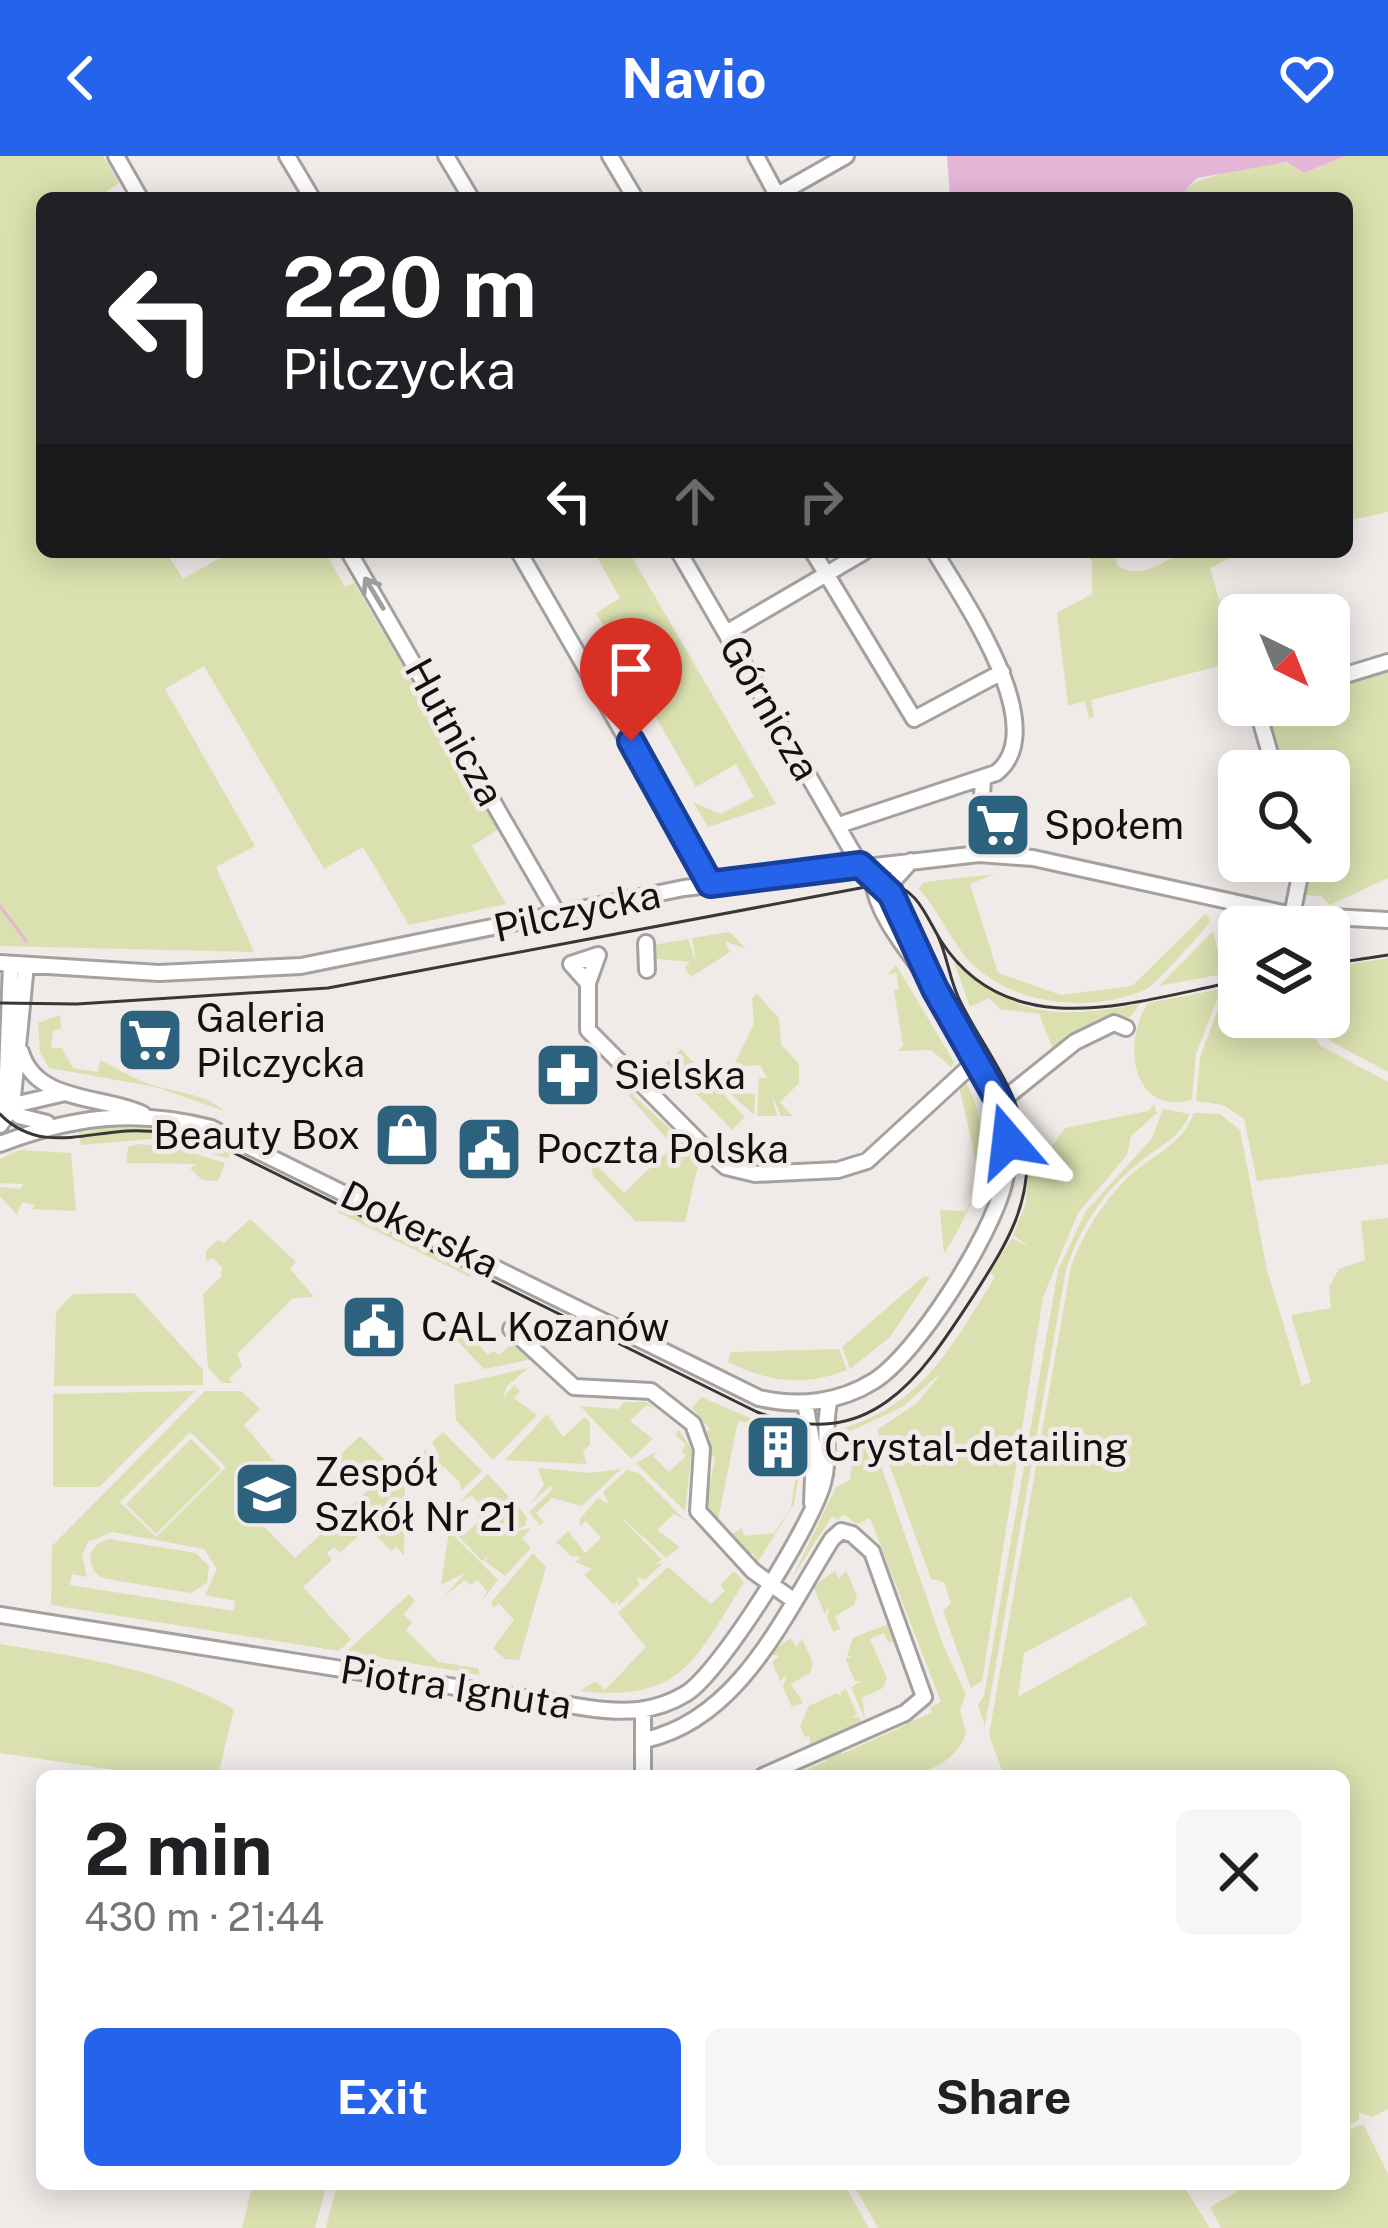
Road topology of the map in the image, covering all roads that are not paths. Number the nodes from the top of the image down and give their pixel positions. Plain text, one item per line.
1 (116, 156) edge
2 (286, 156) edge
3 (446, 156) edge
4 (610, 156) edge
5 (756, 156) edge
6 (845, 156) edge
7 (137, 192) edge
8 (308, 192) edge
9 (467, 192) edge
10 (631, 192) edge
11 (773, 192) edge
12 (782, 192) edge
13 (353, 558) edge
14 (522, 558) edge
15 (682, 558) edge
16 (817, 558) edge
17 (854, 558) edge
18 (938, 558) edge
19 (826, 574) junction
20 (726, 633) junction
21 (1388, 662) edge
22 (1002, 672) junction
23 (1350, 674) edge
24 (983, 778) junction
25 (839, 825) junction
26 (979, 854) junction
27 (911, 861) junction
28 (860, 865) junction
29 (873, 881) junction
30 (710, 884) junction
31 (891, 894) junction
32 (1251, 906) edge
33 (557, 913) junction
34 (1350, 918) edge
35 (1381, 920) edge
36 (646, 943) dead end
37 (12, 964) edge
38 (647, 970) dead end
39 (588, 983) dead end
40 (935, 989) junction
41 (1126, 1028) dead end
42 (20, 1042) junction
43 (977, 1060) junction
44 (64, 1094) junction
45 (8, 1102) edge
46 (1000, 1103) junction
47 (143, 1114) junction
48 (57, 1123) junction
49 (0, 1125) edge
50 (0, 1144) edge
51 (512, 1329) dead end
52 (818, 1401) junction
53 (812, 1508) junction
54 (767, 1583) junction
55 (793, 1600) junction
56 (0, 1615) edge
57 (644, 1710) junction
58 (645, 1740) junction
59 (643, 1770) edge
60 (777, 1770) edge

1 - 7 street
2 - 8 street
3 - 9 street
4 - 10 street
5 - 11 street
6 - 12 street
33 -> 13 street, Hutnicza
14 - 30 street
15 - 20 street, Górnicza
16 - 19 street
17 - 19 street
18 - 22 street
19 - 20 street
19 - 22 street
20 - 25 street, Górnicza
21 - 23 street
22 - 24 street
24 - 25 street
24 - 26 street
25 - 28 street, Górnicza
26 - 27 street, Pilczycka
26 - 32 street, Pilczycka
27 - 28 street, Pilczycka
27 - 31 street
28 - 29 street, Górnicza
28 - 30 street, Pilczycka
29 - 31 street
29 - 40 street
30 - 33 street, Pilczycka
31 - 40 street
33 - 37 street, Pilczycka
34 - 35 street, Pilczycka
36 - 38 street
37 - 42 street
37 - 45 street
39 - 43 street
40 - 43 street
41 - 46 street
42 - 44 street
42 - 45 street
43 - 46 street
44 - 45 street, Dokerska
44 - 47 street, Dokerska
45 - 48 street
45 - 49 street
46 - 52 street
47 - 48 street, Dokerska
47 - 52 street, Dokerska
48 - 50 street
51 - 54 street, Dokerska
52 - 53 street, Piotra Ignuta
52 - 53 street, Piotra Ignuta
53 - 54 street, Piotra Ignuta
54 - 55 street, Dokerska
54 - 57 street, Piotra Ignuta
55 - 58 street
55 - 60 street
56 - 57 street, Piotra Ignuta
57 - 58 street
58 - 59 street

